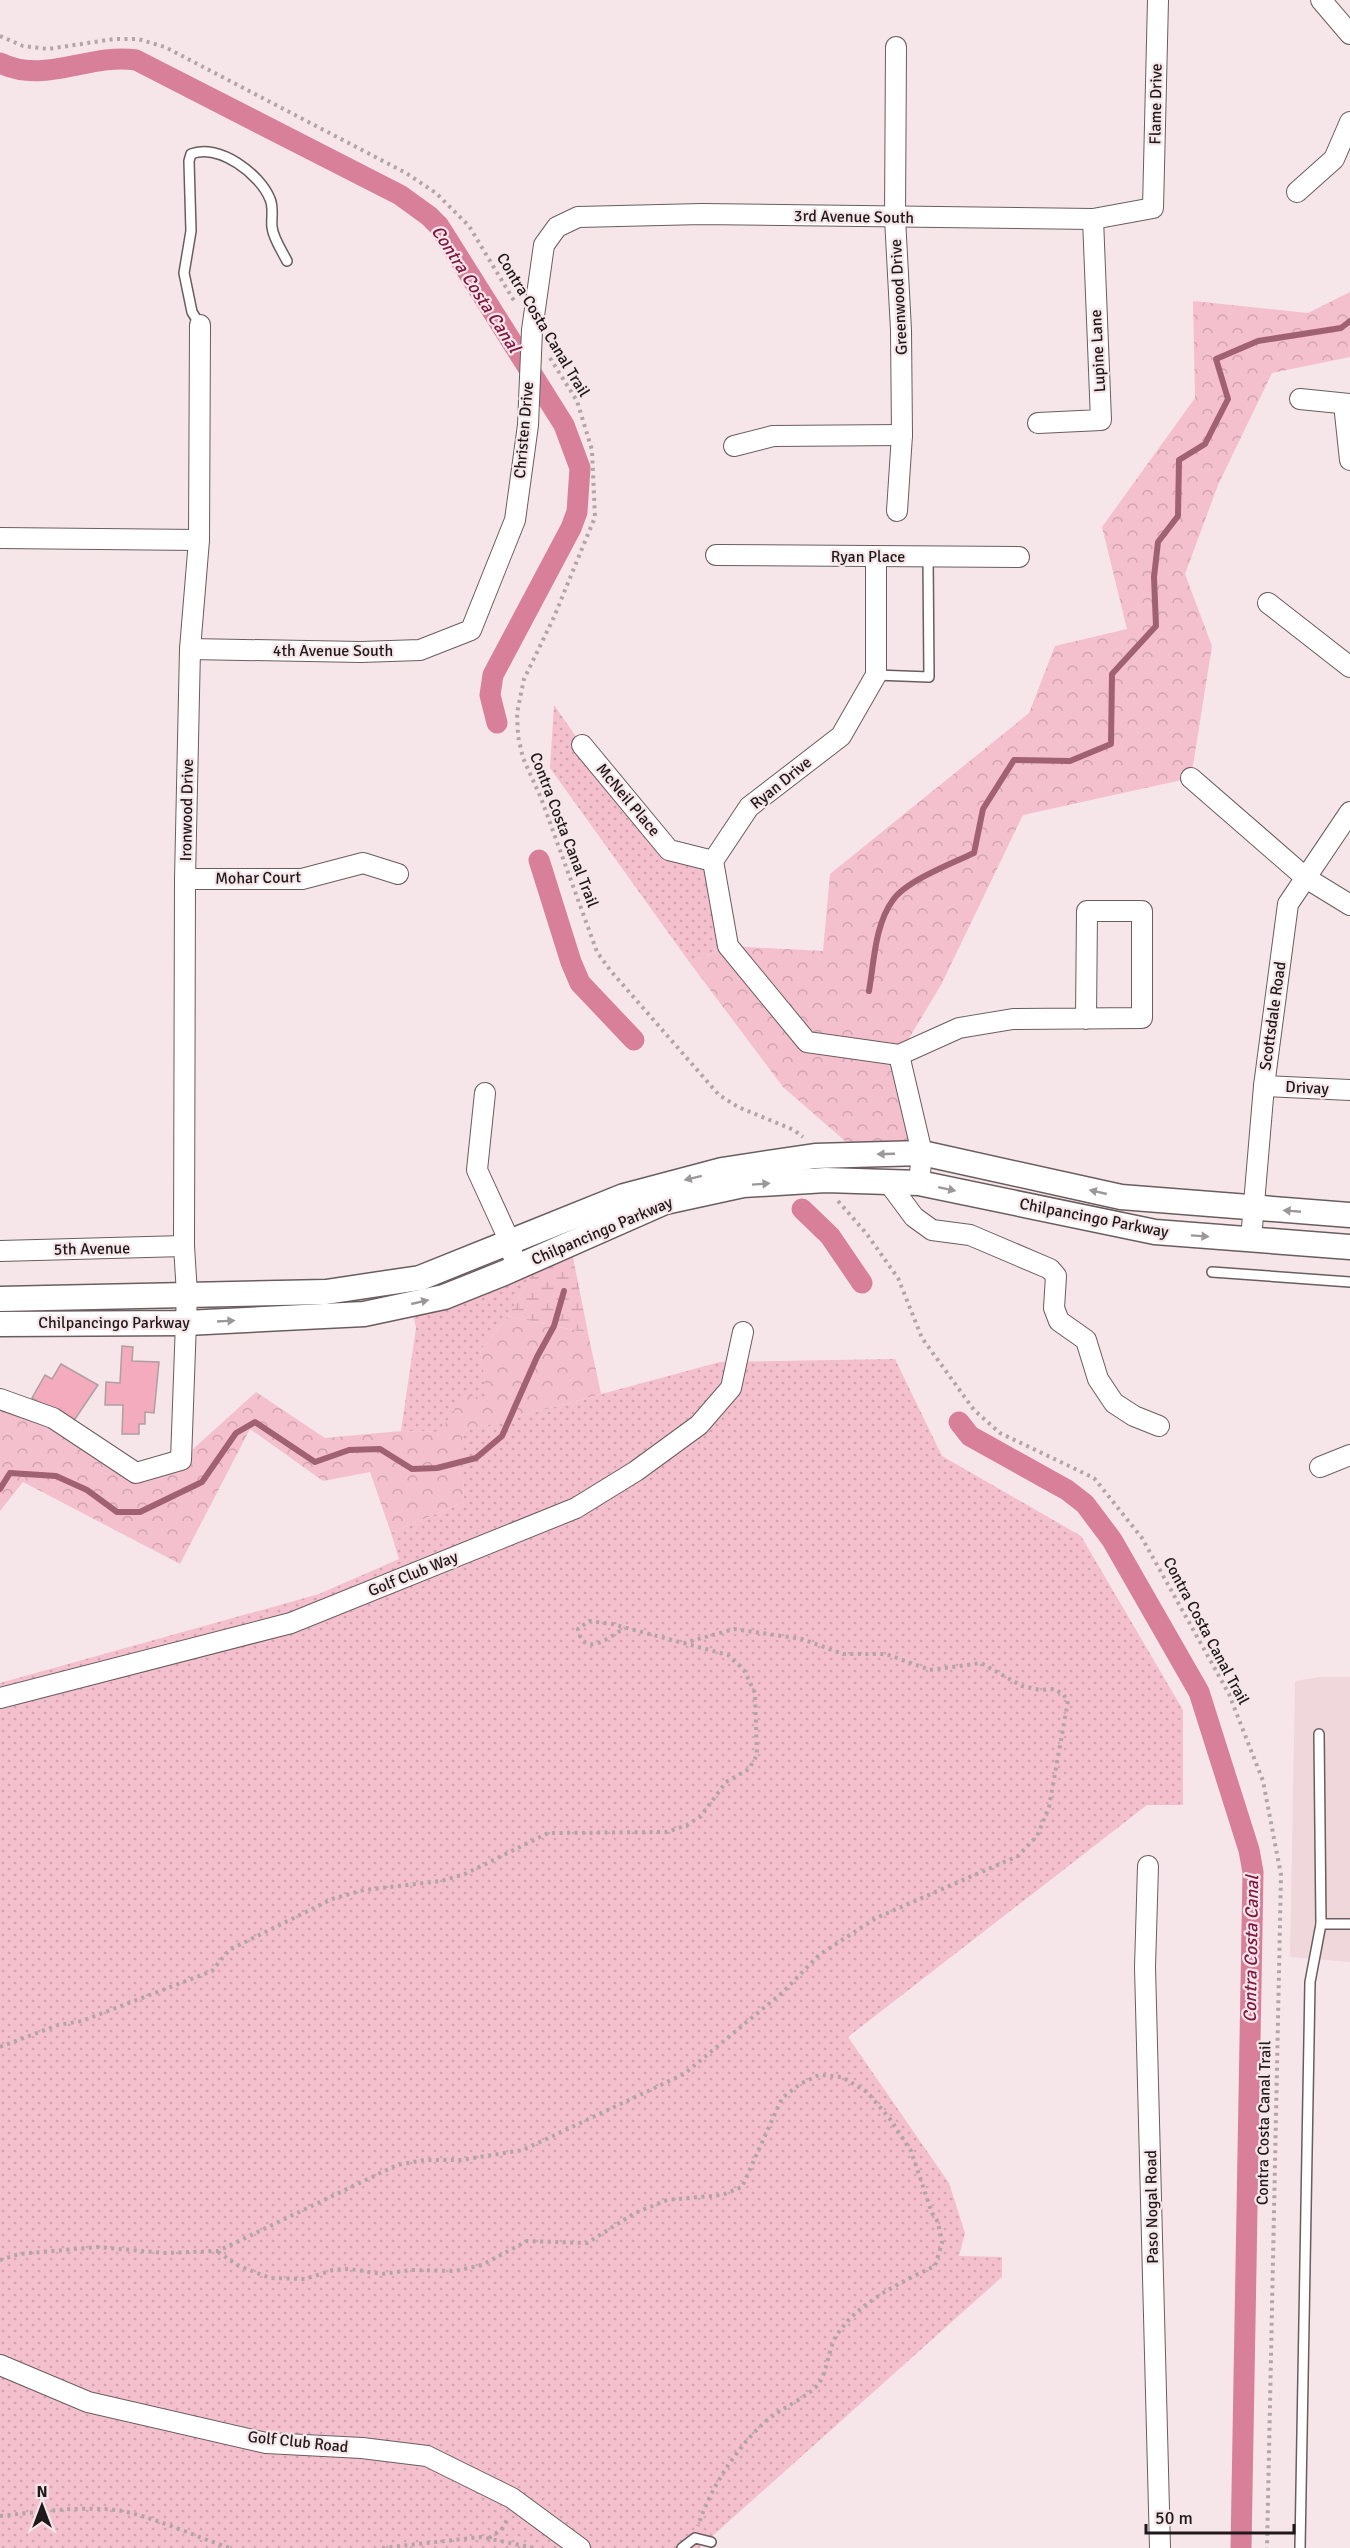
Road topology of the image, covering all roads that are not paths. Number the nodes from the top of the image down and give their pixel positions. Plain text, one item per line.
1 (1158, 0) edge
2 (1321, 0) edge
3 (1350, 34) edge
4 (896, 47) dead end
5 (1350, 122) edge
6 (1297, 192) dead end
7 (1153, 208) joint
8 (895, 218) junction
9 (1092, 219) junction
10 (557, 227) joint
11 (287, 261) dead end
12 (200, 325) joint
13 (1300, 399) dead end
14 (1347, 404) edge
15 (1038, 423) dead end
16 (902, 435) junction
17 (734, 446) dead end
18 (1350, 460) edge
19 (897, 512) dead end
20 (0, 538) edge
21 (199, 540) junction
22 (716, 555) dead end
23 (876, 557) junction
24 (928, 557) junction
25 (1019, 557) dead end
26 (1268, 603) dead end
27 (471, 630) joint
28 (190, 650) junction
29 (1350, 668) edge
30 (876, 675) junction
31 (582, 745) dead end
32 (1191, 778) dead end
33 (1350, 812) edge
34 (712, 861) junction
35 (398, 874) dead end
36 (1306, 878) junction
37 (185, 879) junction
38 (1350, 905) edge
39 (1086, 1019) junction
40 (899, 1055) junction
41 (1264, 1086) junction
42 (1350, 1090) edge
43 (485, 1093) dead end
44 (922, 1153) junction
45 (888, 1182) junction
46 (919, 1183) junction
47 (1254, 1207) junction
48 (1350, 1215) edge
49 (1251, 1239) junction
50 (510, 1242) junction
51 (184, 1246) junction
52 (1350, 1247) edge
53 (0, 1251) edge
54 (516, 1268) junction
55 (1212, 1272) dead end
56 (1350, 1282) edge
57 (187, 1294) junction
58 (0, 1299) edge
59 (186, 1323) junction
60 (0, 1324) edge
61 (743, 1332) dead end
62 (0, 1399) edge
63 (1159, 1426) dead end
64 (1350, 1455) edge
65 (1320, 1467) dead end
66 (0, 1698) edge
67 (1319, 1734) dead end
68 (1148, 1866) dead end
69 (1322, 1924) junction
70 (1350, 1924) edge
71 (0, 2365) edge
72 (711, 2542) dead end
73 (580, 2548) edge
74 (682, 2548) edge
75 (1160, 2548) edge
76 (1300, 2548) edge

1 - 7 street, Flame Drive
2 - 3 street
4 - 8 street, Greenwood Drive
5 - 6 street
7 - 9 street, 3rd Avenue South
8 - 9 street, 3rd Avenue South
8 - 10 street, 3rd Avenue South
8 - 16 street, Greenwood Drive
9 - 15 street, Lupine Lane
10 - 27 street, Christen Drive
11 - 12 lane
12 - 21 street, Ironwood Drive
13 - 14 street
14 - 18 street
16 - 17 street
16 - 19 street, Greenwood Drive
20 - 21 street
21 - 28 street, Ironwood Drive
22 - 23 street, Ryan Place
23 - 24 street, Ryan Place
23 - 30 street, Ryan Drive
24 - 25 street, Ryan Place
24 - 30 lane
26 - 29 street
27 - 28 street, 4th Avenue South
28 - 37 street, Ironwood Drive
30 - 34 street, Ryan Drive
31 - 34 street, McNeil Place
32 - 36 street
33 - 36 street, Scottsdale Road
34 - 40 street
35 - 37 street, Mohar Court
36 - 38 street
36 - 41 street, Scottsdale Road
37 - 51 street, Ironwood Drive
39 - 39 street
39 - 40 street
40 - 44 street
41 - 42 street, Drivay
41 - 47 street, Scottsdale Road
43 - 50 street
44 - 46 street
47 -> 44 street, Chilpancingo Parkway
44 -> 50 street, Chilpancingo Parkway
45 - 46 street, Chilpancingo Parkway
54 -> 45 street, Chilpancingo Parkway
45 - 63 street
46 -> 49 street, Chilpancingo Parkway
48 -> 47 street, Chilpancingo Parkway
47 - 49 street, Scottsdale Road
49 - 52 street, Chilpancingo Parkway
50 - 54 street
50 - 57 street, Chilpancingo Parkway
51 - 53 street, 5th Avenue
51 - 57 street, Ironwood Drive
59 -> 54 street, Chilpancingo Parkway
55 - 56 lane
57 - 58 street, Chilpancingo Parkway
57 - 59 street, Ironwood Drive
59 - 60 street, Chilpancingo Parkway
59 - 62 street, Ironwood Drive
61 - 66 street, Golf Club Way
64 - 65 street
67 - 69 lane
68 - 75 street, Paso Nogal Road
69 - 70 lane
69 - 76 lane
71 - 73 street, Golf Club Road
72 - 74 lane

